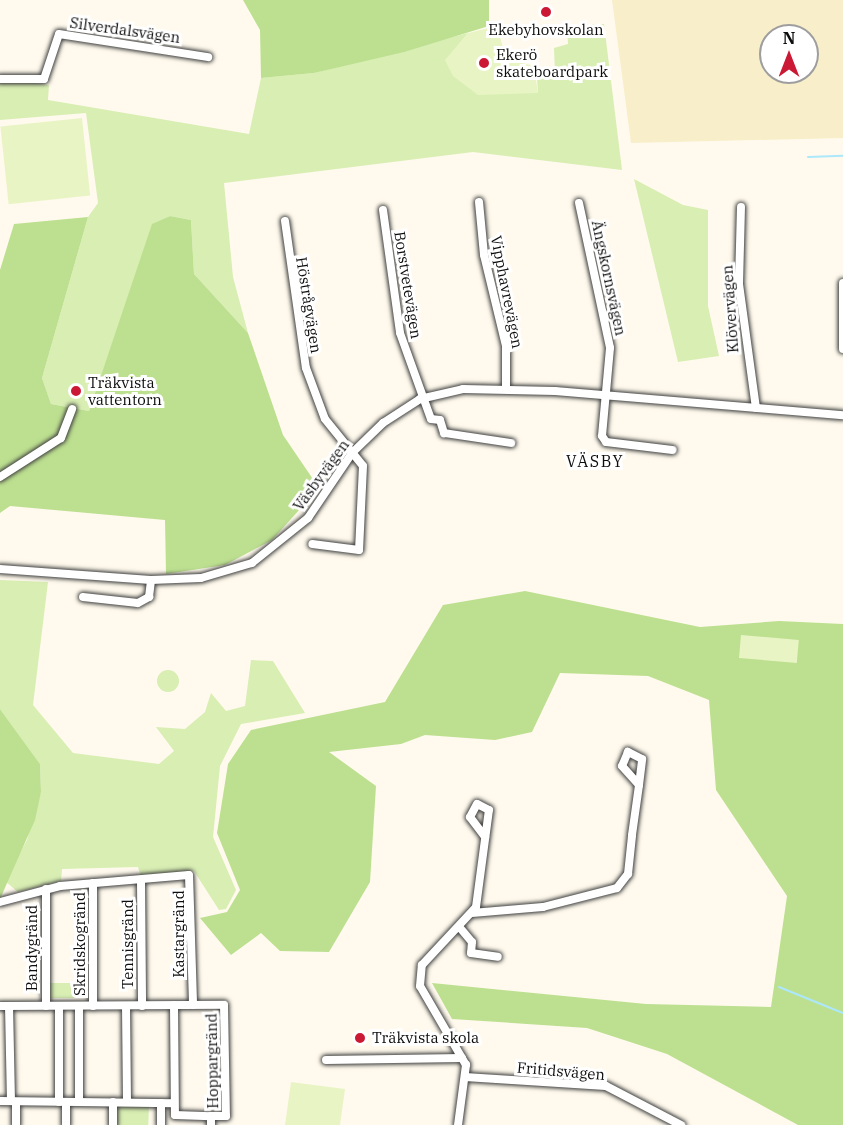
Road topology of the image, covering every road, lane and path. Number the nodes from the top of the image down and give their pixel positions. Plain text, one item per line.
1 (208, 57) dead end
2 (0, 79) edge
3 (479, 202) dead end
4 (579, 203) dead end
5 (741, 207) dead end
6 (383, 210) dead end
7 (285, 221) dead end
8 (843, 283) edge
9 (843, 349) edge
10 (506, 388) junction
11 (606, 395) junction
12 (420, 399) junction
13 (756, 408) junction
14 (72, 409) dead end
15 (843, 415) edge
16 (511, 442) dead end
17 (672, 450) dead end
18 (352, 453) junction
19 (0, 477) edge
20 (312, 544) dead end
21 (0, 569) edge
22 (151, 580) junction
23 (83, 597) dead end
24 (639, 785) dead end
25 (485, 837) dead end
26 (141, 882) junction
27 (93, 883) junction
28 (46, 889) junction
29 (0, 902) edge
30 (472, 914) junction
31 (461, 929) junction
32 (498, 957) dead end
33 (174, 1005) junction
34 (193, 1005) junction
35 (46, 1006) junction
36 (59, 1006) junction
37 (79, 1006) junction
38 (93, 1006) junction
39 (126, 1006) junction
40 (142, 1006) junction
41 (4, 1009) edge
42 (462, 1058) junction
43 (326, 1060) dead end
44 (465, 1077) junction
45 (0, 1101) edge
46 (13, 1102) junction
47 (62, 1102) junction
48 (79, 1102) junction
49 (113, 1102) junction
50 (127, 1102) junction
51 (160, 1103) junction
52 (174, 1103) junction
53 (211, 1120) edge
54 (226, 1120) edge
55 (16, 1125) edge
56 (66, 1125) edge
57 (113, 1125) edge
58 (161, 1125) edge
59 (458, 1125) edge
60 (681, 1125) edge

1 - 2 street, Silverdalsvägen
3 - 10 street, Vipphavrevägen
4 - 11 street, Ängskornsvägen
5 - 13 street, Klövervägen
6 - 12 street, Borstvetevägen
7 - 18 street, Höstrågvägen
8 - 9 street
10 - 11 street, Väsbyvägen
10 - 12 street, Väsbyvägen
11 - 13 street, Väsbyvägen
11 - 17 street, Ängskornsvägen
12 - 16 street
12 - 18 street, Väsbyvägen
13 - 15 street, Väsbyvägen
14 - 19 street
18 - 20 street, Höstrågvägen
18 - 22 street, Väsbyvägen
21 - 22 street, Väsbyvägen
22 - 23 street
24 - 30 street
25 - 30 street
26 - 27 street, Kastargränd
26 - 34 street, Kastargränd
26 - 40 street, Tennisgränd
27 - 28 street, Kastargränd
27 - 38 street, Skridskogränd
28 - 29 street, Kastargränd
28 - 35 street, Bandygränd
30 - 31 street
31 - 32 street
31 - 42 street
33 - 34 street
33 - 40 street
33 - 52 street
34 - 54 street, Hoppargränd
35 - 36 street
35 - 41 street
36 - 37 street
36 - 47 street
37 - 38 street
37 - 48 street
38 - 39 street
39 - 40 street
39 - 50 street, Tennisgränd
41 - 46 street
42 - 43 street
42 - 44 street
44 - 59 street
44 - 60 street, Fritidsvägen
45 - 46 street
46 - 47 street
46 - 55 street
47 - 48 street
47 - 56 street
48 - 49 street
49 - 50 street
49 - 57 street
50 - 51 street
51 - 52 street
51 - 58 street
52 - 53 street, Hoppargränd
53 - 54 street, Hoppargränd

